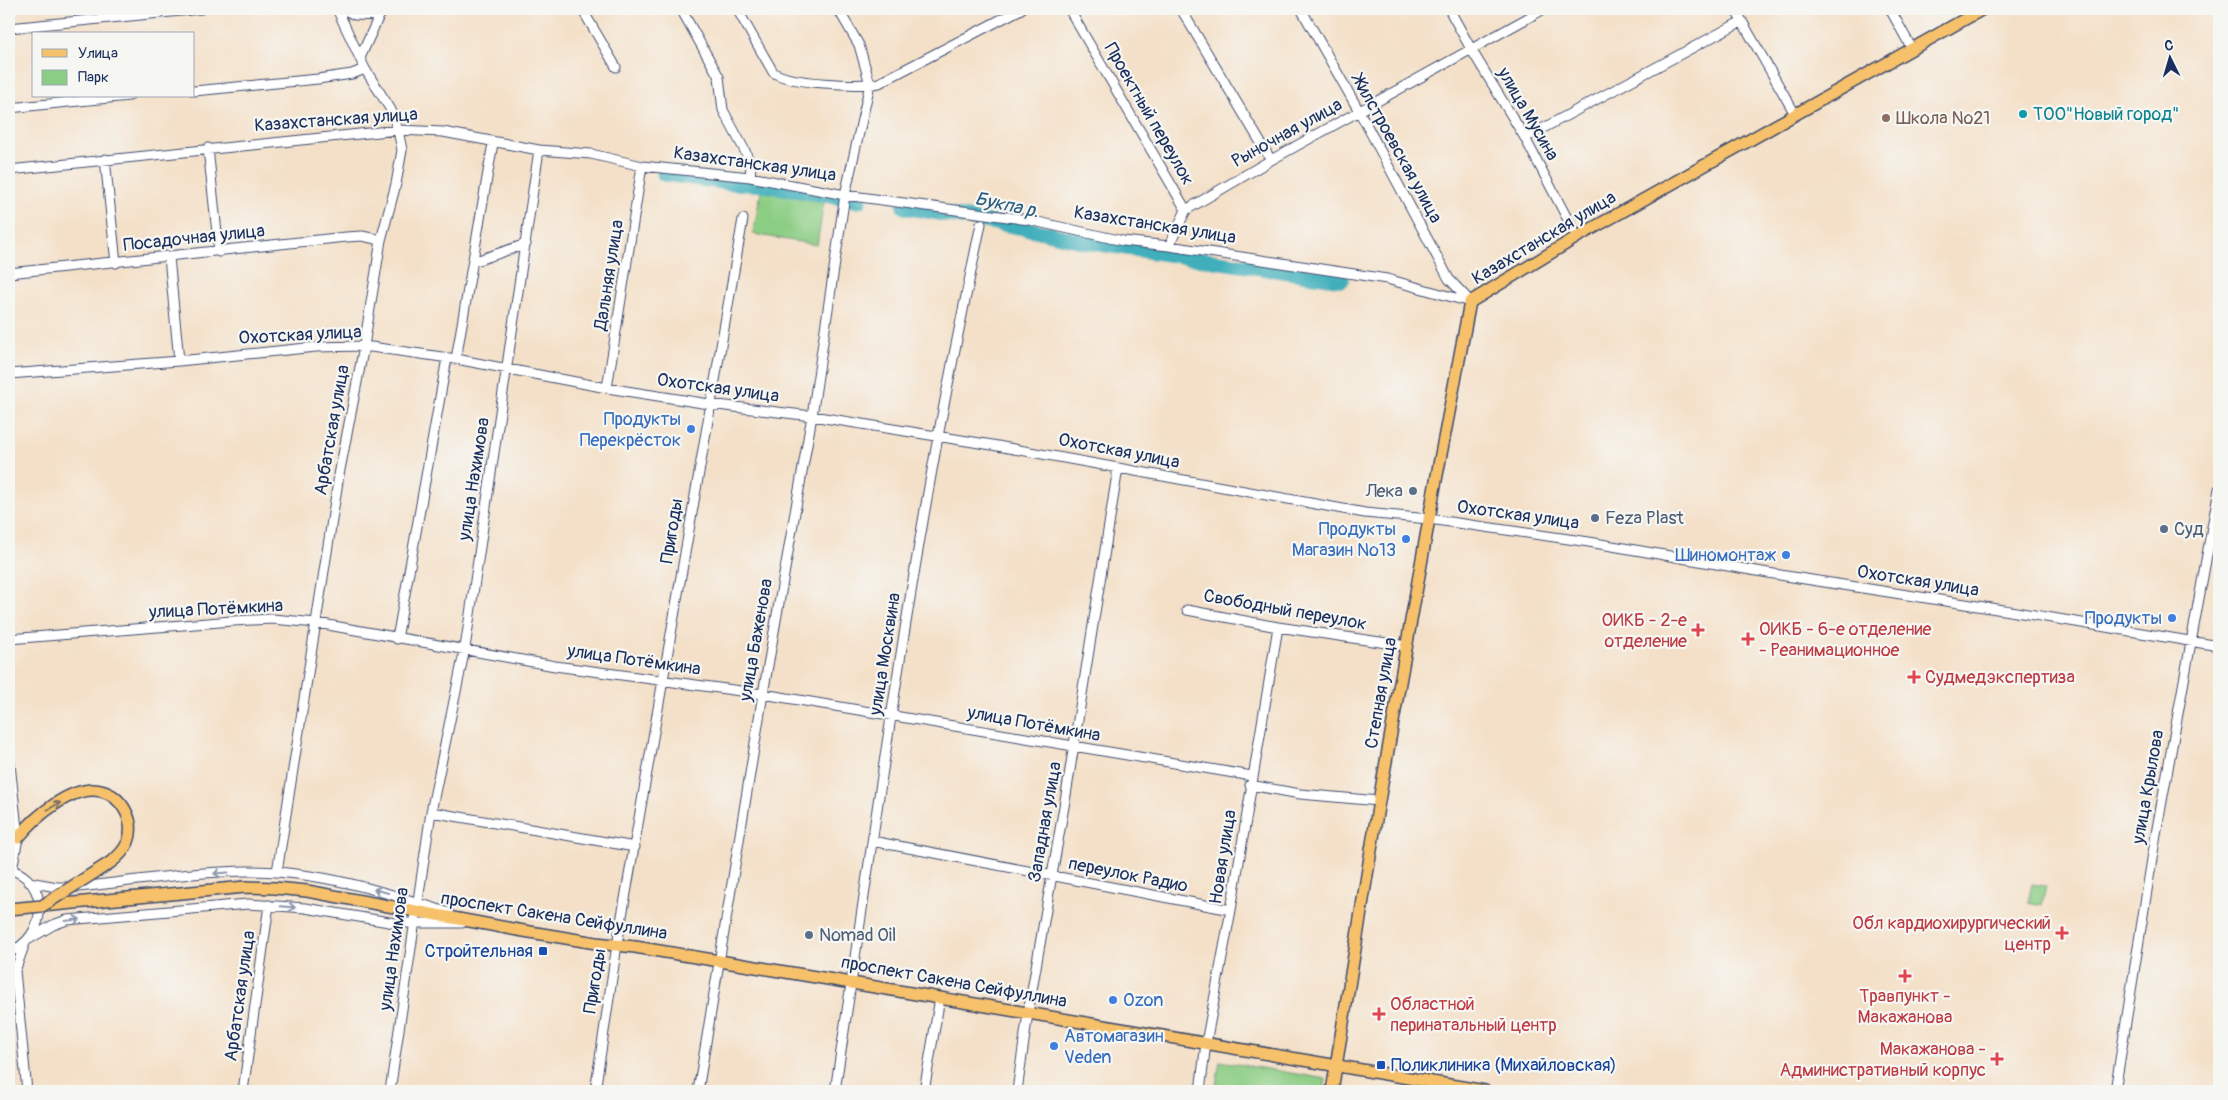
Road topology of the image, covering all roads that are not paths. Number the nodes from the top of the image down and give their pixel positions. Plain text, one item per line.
1 (201, 9) edge
2 (337, 9) edge
3 (343, 9) edge
4 (386, 9) edge
5 (582, 9) edge
6 (681, 9) edge
7 (737, 9) edge
8 (838, 9) edge
9 (1021, 9) edge
10 (1069, 9) edge
11 (1181, 9) edge
12 (1301, 9) edge
13 (1450, 9) edge
14 (1544, 9) edge
15 (1735, 9) edge
16 (1890, 9) edge
17 (1983, 9) edge
18 (379, 16) junction
19 (1742, 21) junction
20 (9, 28) edge
21 (1472, 49) junction
22 (1912, 49) junction
23 (360, 58) junction
24 (616, 67) dead end
25 (365, 69) junction
26 (870, 84) junction
27 (195, 91) edge
28 (109, 98) edge
29 (9, 108) edge
30 (1359, 111) junction
31 (1795, 114) junction
32 (398, 130) junction
33 (1525, 138) junction
34 (493, 143) junction
35 (208, 148) junction
36 (539, 150) junction
37 (105, 159) junction
38 (1271, 160) junction
39 (642, 166) junction
40 (9, 170) edge
41 (750, 177) junction
42 (845, 195) junction
43 (1186, 210) junction
44 (743, 220) dead end
45 (980, 224) dead end
46 (1577, 237) junction
47 (381, 240) junction
48 (526, 244) junction
49 (1169, 246) junction
50 (219, 252) junction
51 (168, 257) junction
52 (472, 262) junction
53 (116, 263) junction
54 (9, 273) edge
55 (1470, 302) junction
56 (364, 346) junction
57 (452, 359) junction
58 (179, 361) junction
59 (507, 367) junction
60 (9, 374) edge
61 (608, 388) junction
62 (709, 404) junction
63 (812, 416) junction
64 (938, 436) junction
65 (1118, 468) junction
66 (2219, 489) edge
67 (1429, 519) junction
68 (1187, 610) dead end
69 (317, 623) junction
70 (1278, 628) junction
71 (9, 639) edge
72 (397, 639) junction
73 (2190, 641) junction
74 (1407, 646) junction
75 (2219, 646) edge
76 (465, 648) junction
77 (664, 680) junction
78 (763, 694) junction
79 (891, 717) junction
80 (1074, 748) junction
81 (9, 755) edge
82 (1251, 781) junction
83 (1379, 801) junction
84 (431, 812) junction
85 (18, 838) junction
86 (872, 841) junction
87 (635, 847) junction
88 (10, 869) edge
89 (277, 872) junction
90 (1052, 877) junction
91 (30, 882) junction
92 (269, 905) junction
93 (42, 906) junction
94 (417, 907) junction
95 (9, 909) edge
96 (1231, 910) junction
97 (478, 923) junction
98 (414, 924) junction
99 (27, 941) junction
100 (617, 945) junction
101 (9, 952) edge
102 (718, 960) junction
103 (9, 972) edge
104 (851, 983) junction
105 (16, 988) junction
106 (940, 998) junction
107 (1028, 1013) junction
108 (1206, 1043) junction
109 (1337, 1066) junction
110 (27, 1091) edge
111 (243, 1091) edge
112 (390, 1091) edge
113 (594, 1091) edge
114 (698, 1091) edge
115 (835, 1091) edge
116 (924, 1091) edge
117 (1017, 1091) edge
118 (1200, 1091) edge
119 (1332, 1091) edge
120 (1485, 1091) edge
121 (2115, 1091) edge

1 - 20 street
2 - 23 street, Арбатская улица
3 - 18 street
4 - 18 street
5 - 24 street
6 - 41 street
7 - 26 street
8 - 26 street
9 - 26 street
10 - 43 street, Проектный переулок
11 - 38 street
12 - 30 street, Жилстроевская улица
13 - 21 street, улица Мусина
14 - 21 street, Рыночная улица
15 - 19 street
16 - 22 street
17 - 22 main road, Казахстанская улица
18 - 23 street
19 - 31 street
19 - 33 street
21 - 30 street, Рыночная улица
21 - 33 street, улица Мусина
22 - 31 main road, Казахстанская улица
23 - 25 street, Арбатская улица
25 - 27 street
25 - 32 street, Арбатская улица
26 - 42 street, улица Баженова
28 - 29 street
30 - 38 street, Рыночная улица
30 - 55 street, Жилстроевская улица
31 - 46 main road, Казахстанская улица
32 - 34 street, Казахстанская улица
32 - 35 street, Казахстанская улица
32 - 47 street, Арбатская улица
33 - 46 street, улица Мусина
34 - 36 street, Казахстанская улица
34 - 52 street
35 - 37 street, Казахстанская улица
35 - 50 street
36 - 39 street, Казахстанская улица
36 - 48 street, улица Нахимова
37 - 40 street, Казахстанская улица
37 - 53 street
38 - 43 street, Рыночная улица
39 - 41 street, Казахстанская улица
39 - 61 street, Дальняя улица
41 - 42 street, Казахстанская улица
42 - 49 street, Казахстанская улица
42 - 63 street, улица Баженова
43 - 49 street
44 - 62 street, Пригоды
45 - 64 street, улица Москвина
46 - 55 main road, Казахстанская улица
47 - 50 street, Посадочная улица
47 - 56 street, Арбатская улица
48 - 52 street
48 - 59 street, улица Нахимова
49 - 55 street, Казахстанская улица
50 - 51 street, Посадочная улица
51 - 53 street, Посадочная улица
51 - 58 street
52 - 57 street
53 - 54 street, Посадочная улица
55 - 67 main road, Степная улица
56 - 57 street, Охотская улица
56 - 58 street, Охотская улица
56 - 69 street, Арбатская улица
57 - 59 street, Охотская улица
57 - 72 street
58 - 60 street, Охотская улица
59 - 61 street, Охотская улица
59 - 76 street, улица Нахимова
61 - 62 street, Охотская улица
62 - 63 street, Охотская улица
62 - 77 street, Пригоды
63 - 64 street, Охотская улица
63 - 78 street, улица Баженова
64 - 65 street, Охотская улица
64 - 79 street, улица Москвина
65 - 67 street, Охотская улица
65 - 80 street, Западная улица
66 - 73 street, улица Крылова
67 - 73 street, Охотская улица
67 - 74 main road, Степная улица
68 - 70 street, Свободный переулок
69 - 71 street, улица Потёмкина
69 - 72 street, улица Потёмкина
69 - 89 street, Арбатская улица
70 - 74 street, Свободный переулок
70 - 82 street, Новая улица
72 - 76 street, улица Потёмкина
73 - 75 street, Охотская улица
73 - 121 street, улица Крылова
74 - 83 main road, Степная улица
76 - 77 street, улица Потёмкина
76 - 84 street, улица Нахимова
77 - 78 street, улица Потёмкина
77 - 87 street, Пригоды
78 - 79 street, улица Потёмкина
78 - 102 street, улица Баженова
79 - 80 street, улица Потёмкина
79 - 86 street, улица Москвина
80 - 82 street, улица Потёмкина
80 - 90 street, Западная улица
81 - 85 street
82 - 83 street, улица Потёмкина
82 - 96 street, Новая улица
83 - 109 main road, Степная улица
84 - 87 street
84 - 94 street, улица Нахимова
85 - 88 street
85 -> 93 main road, bridge
86 - 90 street, переулок Радио
86 - 104 street, улица Москвина
87 - 100 street, Пригоды
88 - 91 street
89 -> 91 street
94 -> 89 street
90 - 96 street, переулок Радио
90 - 107 street, Западная улица
91 - 99 street
92 -> 98 street
99 -> 92 street
92 - 111 street, Арбатская улица
93 - 94 main road, проспект Сакена Сейфуллина
93 - 95 main road, проспект Сакена Сейфуллина, bridge
94 - 97 main road, проспект Сакена Сейфуллина
94 - 98 street, улица Нахимова
96 - 108 street, Новая улица
97 - 98 street
97 - 100 main road, проспект Сакена Сейфуллина
98 - 112 street, улица Нахимова
99 - 101 street
99 - 105 street
100 - 102 main road, проспект Сакена Сейфуллина
100 - 113 street, Пригоды
102 - 104 main road, проспект Сакена Сейфуллина
102 - 114 street, улица Баженова
103 - 105 street
104 - 106 main road, проспект Сакена Сейфуллина
104 - 115 street, улица Москвина
105 - 110 street
106 - 107 main road, проспект Сакена Сейфуллина
106 - 116 street
107 - 108 main road, проспект Сакена Сейфуллина
107 - 117 street, Западная улица
108 - 109 main road, проспект Сакена Сейфуллина
108 - 118 street, Новая улица
109 - 119 main road, Степная улица
109 - 120 main road, проспект Сакена Сейфуллина

